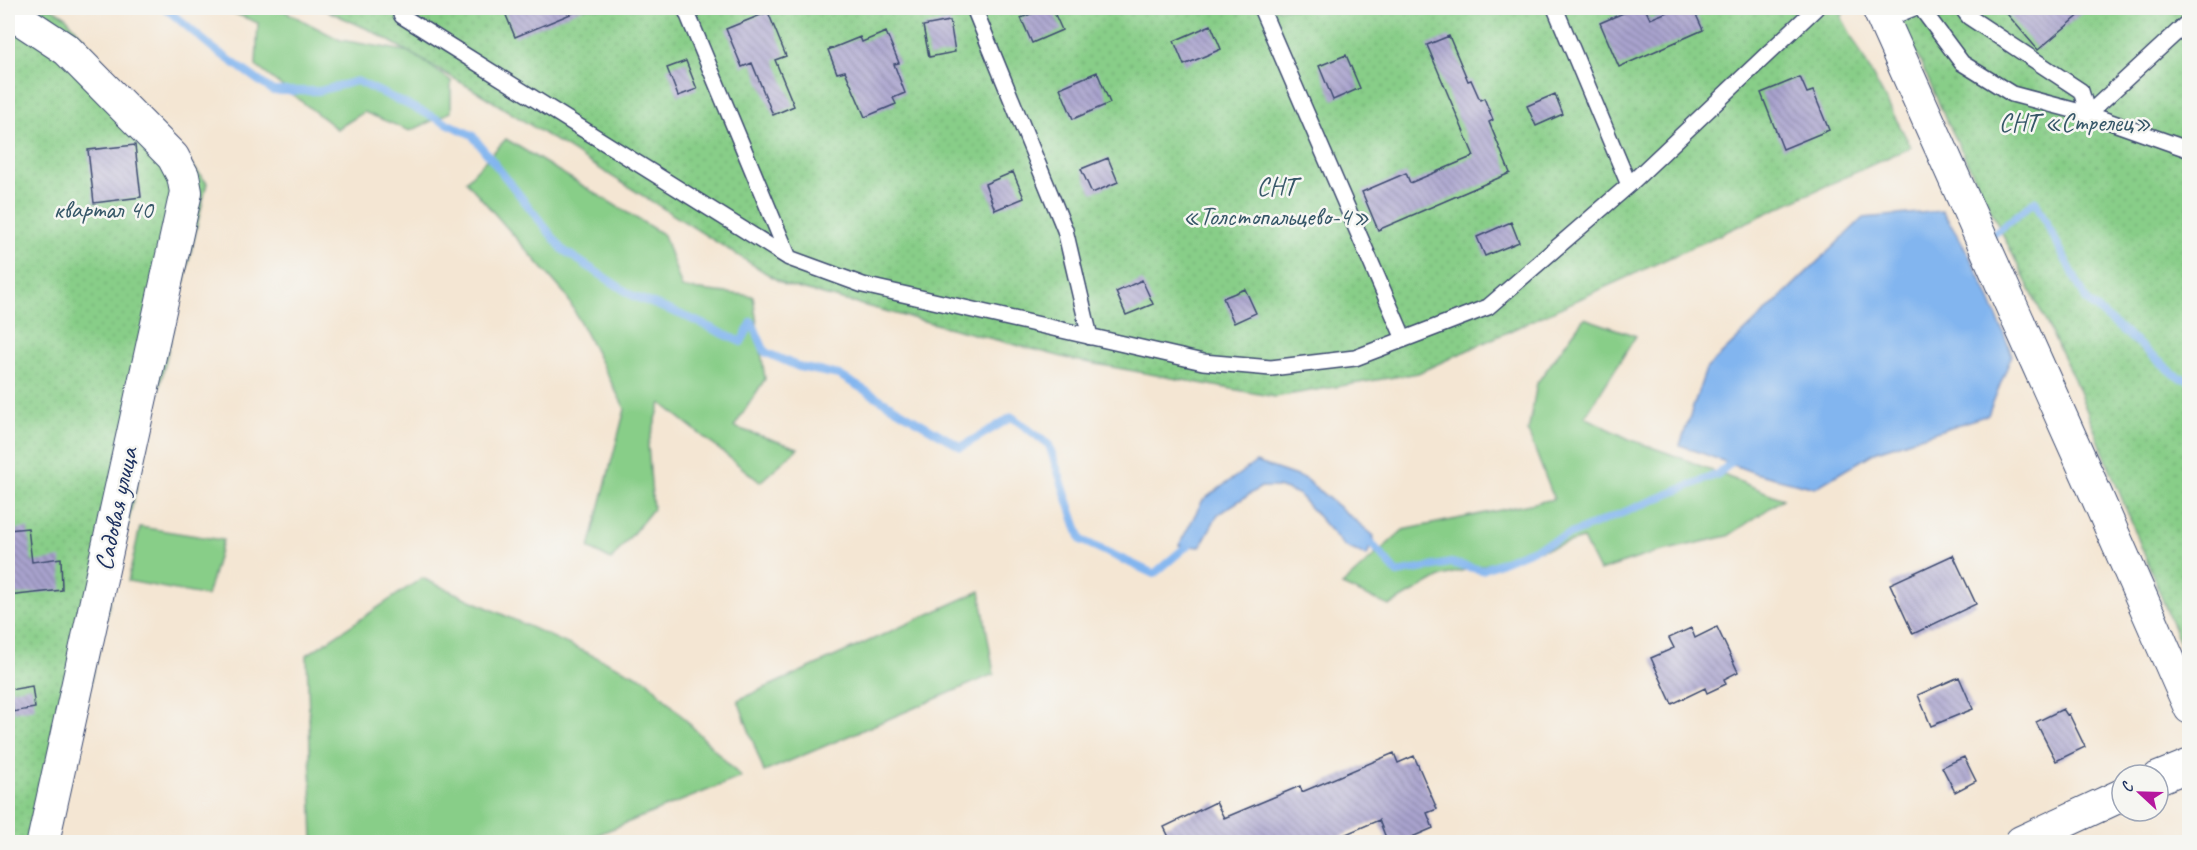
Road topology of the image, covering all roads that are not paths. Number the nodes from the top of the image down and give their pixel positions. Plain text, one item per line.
1 (398, 8) edge
2 (685, 8) edge
3 (974, 8) edge
4 (1261, 8) edge
5 (1555, 8) edge
6 (1816, 8) edge
7 (1914, 8) edge
8 (1921, 8) edge
9 (1962, 8) edge
10 (8, 11) edge
11 (1879, 11) edge
12 (2190, 20) edge
13 (2088, 114) junction
14 (2190, 150) edge
15 (1629, 185) junction
16 (789, 258) junction
17 (1090, 337) junction
18 (1404, 339) junction
19 (2188, 697) edge
20 (2190, 765) edge
21 (2170, 773) edge
22 (2110, 801) edge
23 (43, 843) edge
24 (2021, 843) edge

1 - 16 lane
2 - 16 lane
3 - 17 lane
4 - 18 lane
5 - 15 lane
6 - 15 lane
7 - 11 lane
8 - 13 lane
9 - 13 lane
10 - 23 street, Садовая улица
11 - 19 street
12 - 13 lane
13 - 14 lane
15 - 18 lane
16 - 17 lane
17 - 18 lane
20 - 21 street
22 - 24 street

